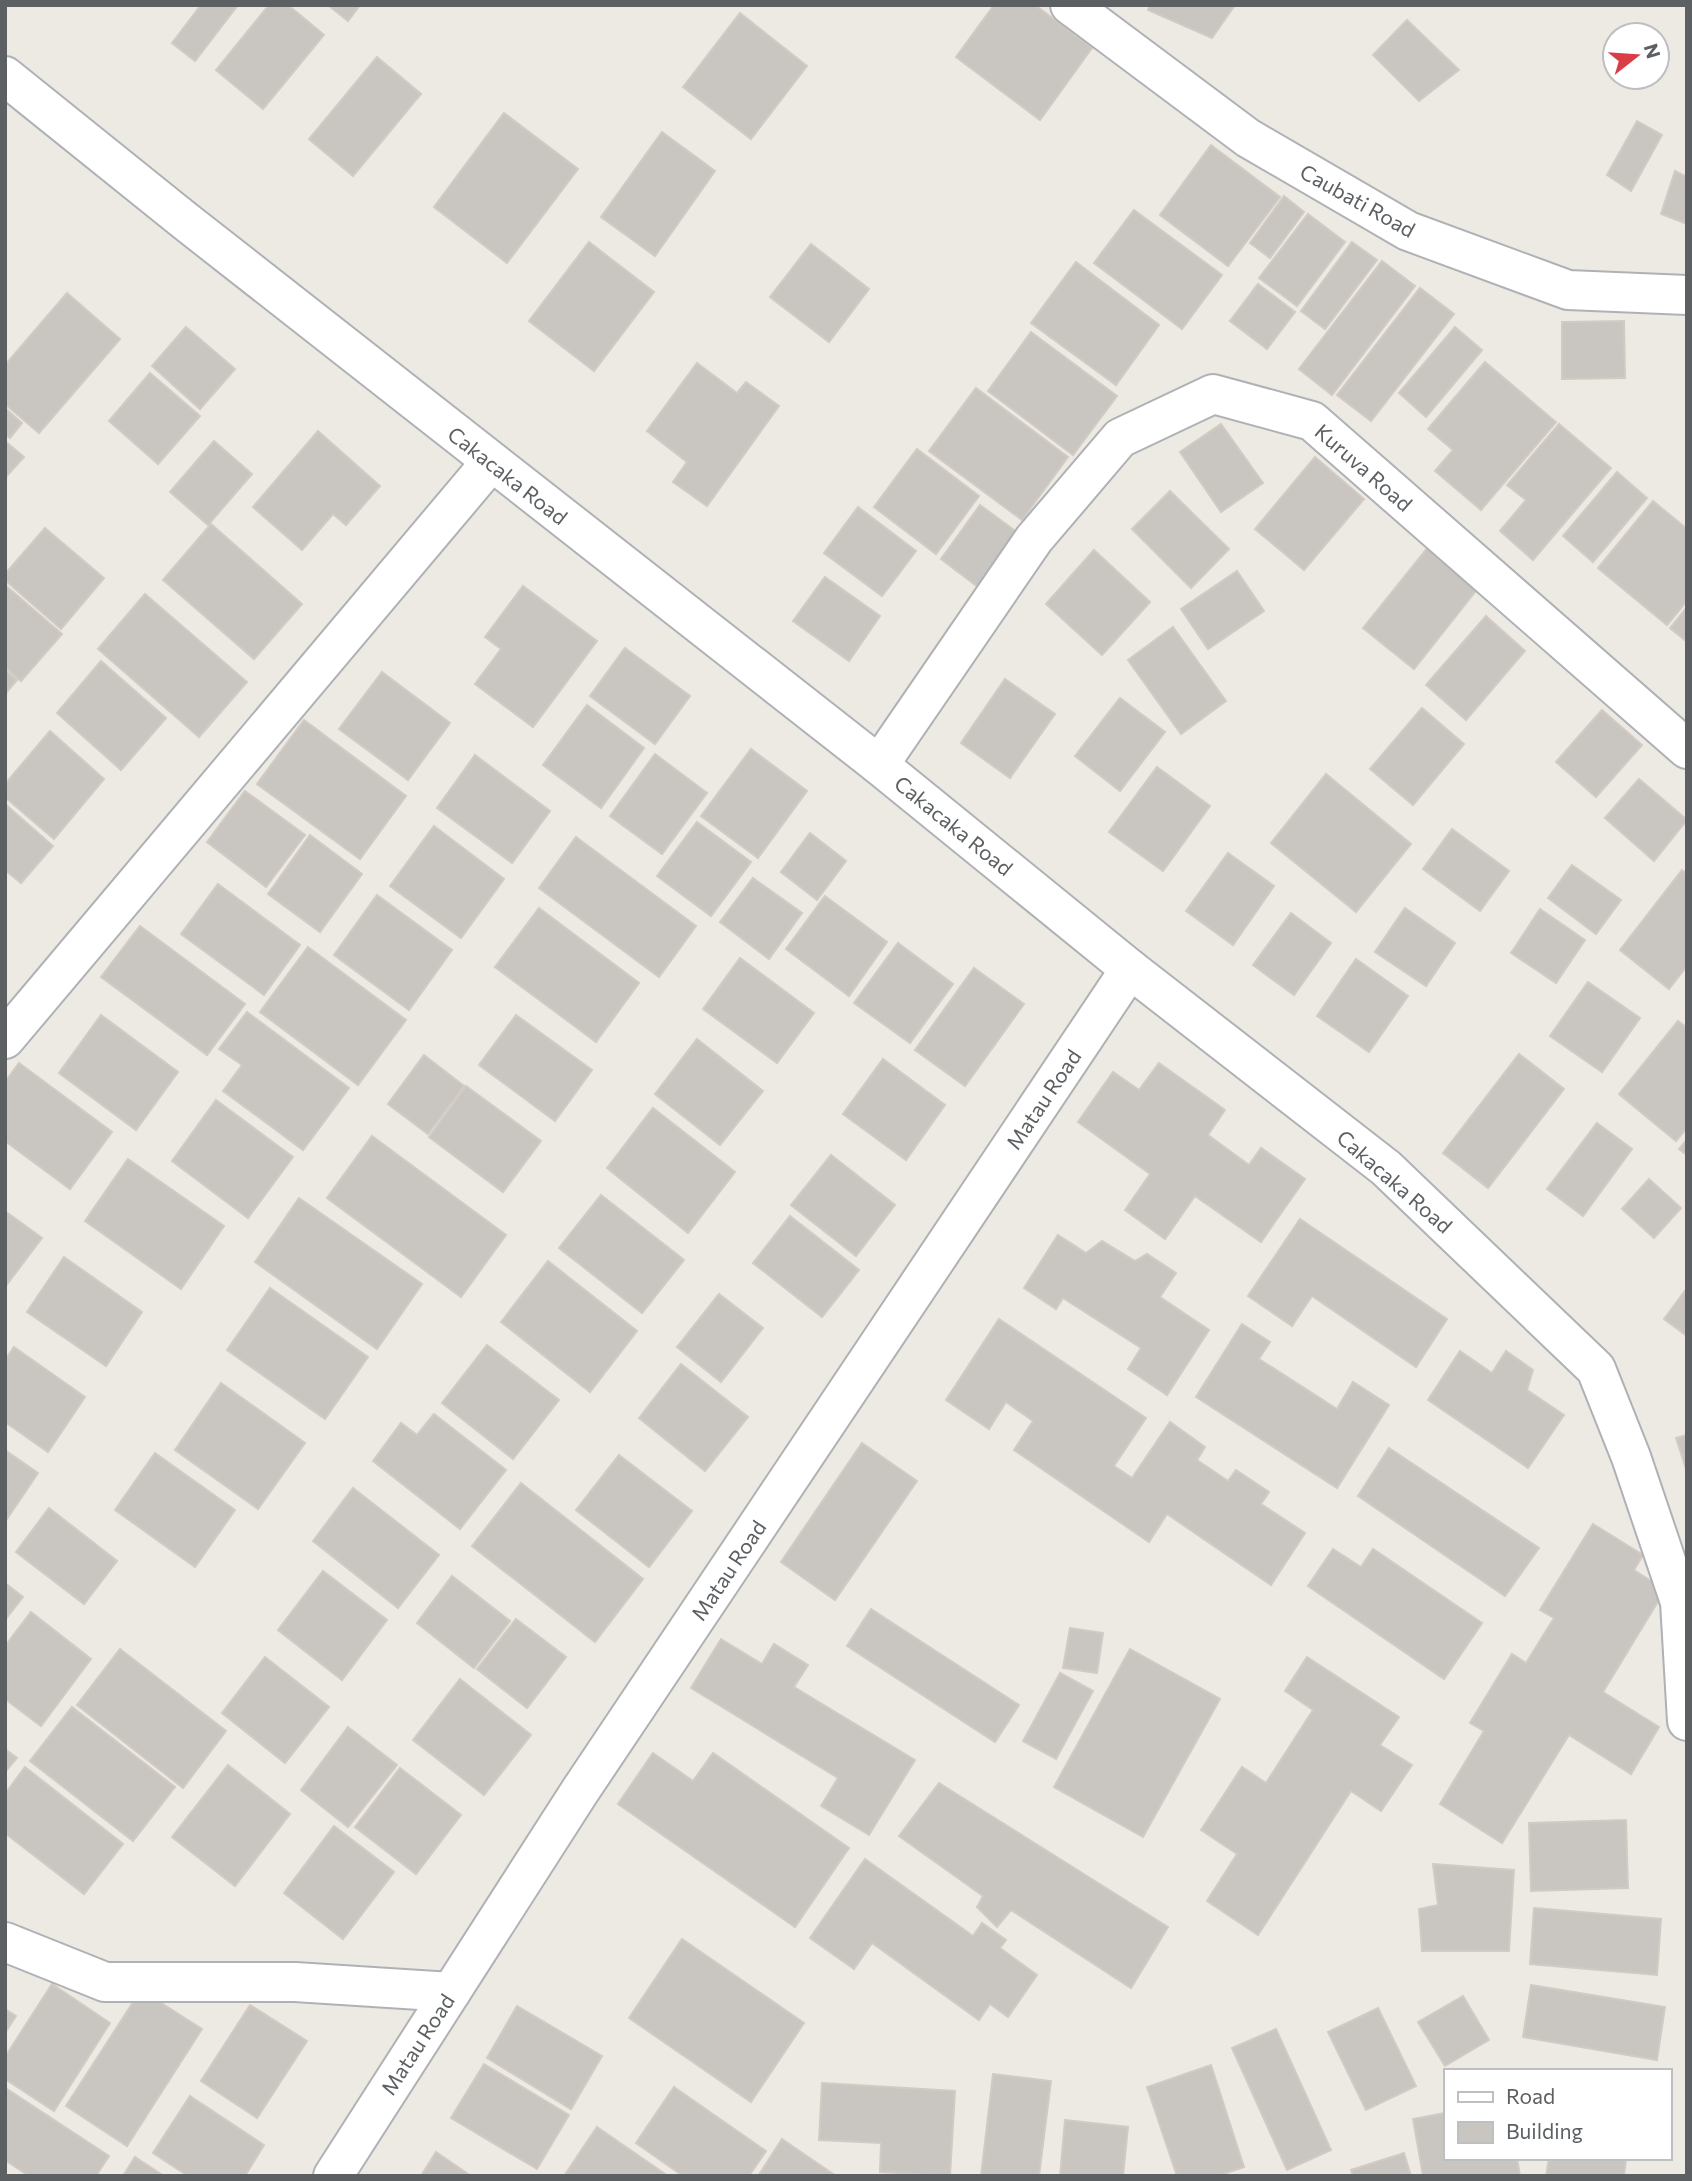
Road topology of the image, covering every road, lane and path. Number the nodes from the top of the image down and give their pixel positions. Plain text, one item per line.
1 (1070, 5) edge
2 (5, 75) edge
3 (1687, 295) edge
4 (491, 462) junction
5 (1687, 749) edge
6 (879, 765) junction
7 (1130, 969) junction
8 (5, 1039) edge
9 (1687, 1721) edge
10 (5, 1942) edge
11 (451, 1992) junction
12 (333, 2176) edge

1 - 3 street, Caubati Road
2 - 4 street, Cakacaka Road
4 - 6 street, Cakacaka Road
4 - 8 street
5 - 6 street, Kuruva Road
6 - 7 street, Cakacaka Road
7 - 9 street, Cakacaka Road
7 - 11 street, Matau Road
10 - 11 street
11 - 12 street, Matau Road

